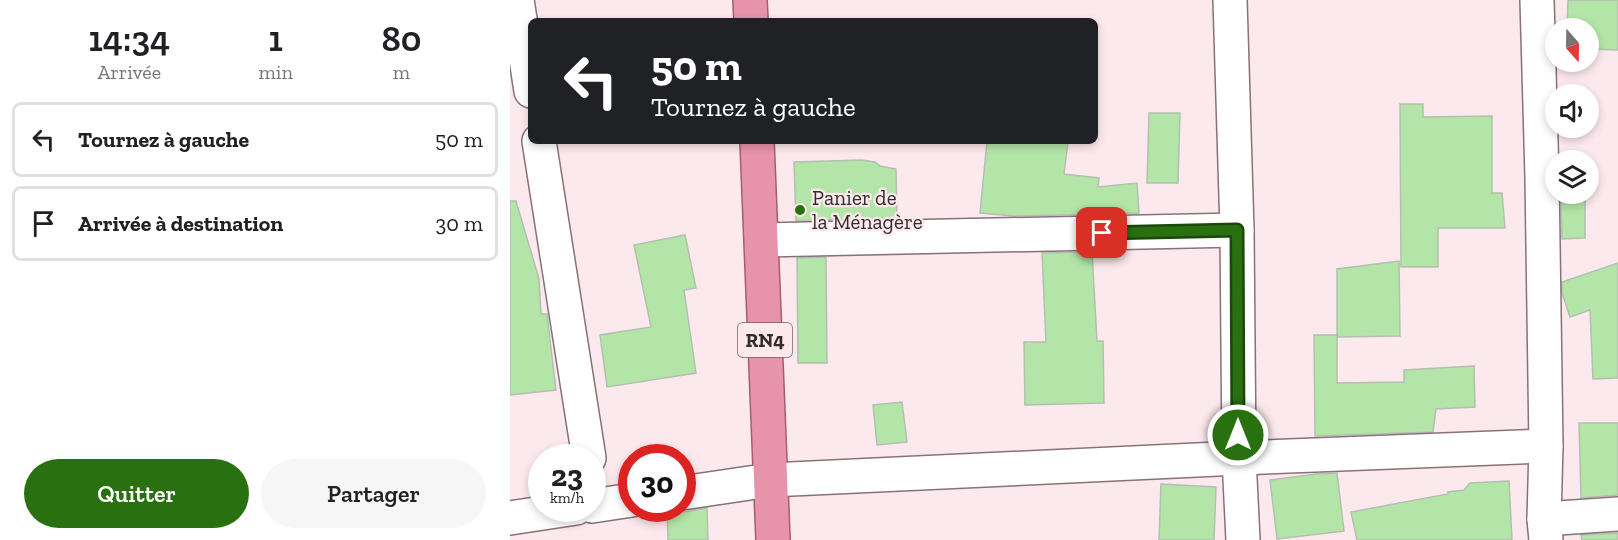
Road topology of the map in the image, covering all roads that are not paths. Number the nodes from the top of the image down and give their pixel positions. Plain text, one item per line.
1 (517, 0) edge
2 (750, 0) edge
3 (1230, 0) edge
4 (1537, 0) edge
5 (751, 18) edge
6 (528, 72) edge
7 (539, 144) edge
8 (757, 144) edge
9 (1237, 230) junction
10 (762, 240) junction
11 (587, 444) edge
12 (1546, 446) junction
13 (1239, 458) junction
14 (770, 480) junction
15 (696, 491) edge
16 (528, 514) edge
17 (1618, 514) edge
18 (510, 518) edge
19 (1545, 529) edge
20 (773, 540) edge
21 (1242, 540) edge

1 - 6 street
2 - 5 highway
3 - 9 street
4 - 12 street
7 - 11 street
8 - 10 highway, RN4
9 - 10 street
9 - 13 street
10 - 14 highway, RN4
12 - 13 street
12 - 19 street
13 - 14 street
13 - 21 street
14 - 15 street
14 - 20 highway, RN4
16 - 18 street
17 - 19 street

